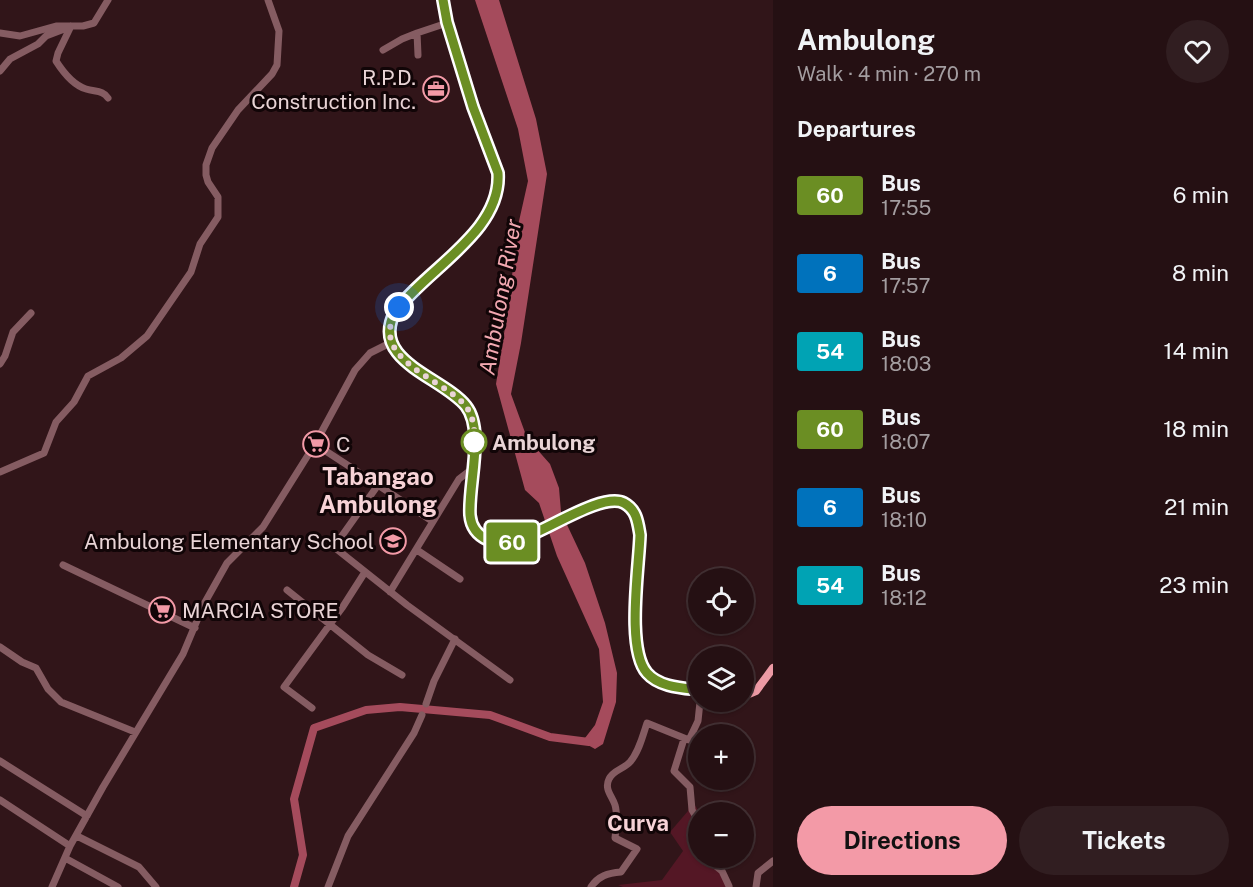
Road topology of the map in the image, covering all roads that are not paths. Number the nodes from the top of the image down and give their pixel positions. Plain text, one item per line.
1 (108, 0) edge
2 (279, 0) edge
3 (443, 0) edge
4 (269, 2) edge
5 (447, 22) junction
6 (70, 26) junction
7 (0, 33) edge
8 (417, 33) junction
9 (383, 50) dead end
10 (418, 55) dead end
11 (0, 71) edge
12 (108, 98) dead end
13 (31, 313) dead end
14 (392, 342) junction
15 (0, 364) edge
16 (315, 444) junction
17 (2, 469) edge
18 (472, 469) junction
19 (378, 485) junction
20 (432, 521) junction
21 (417, 549) junction
22 (63, 565) dead end
23 (365, 572) junction
24 (460, 579) dead end
25 (287, 590) dead end
26 (390, 592) junction
27 (329, 624) junction
28 (195, 628) junction
29 (455, 639) junction
30 (0, 647) edge
31 (773, 668) edge
32 (402, 675) dead end
33 (510, 680) dead end
34 (688, 689) edge
35 (754, 692) edge
36 (426, 704) dead end
37 (312, 708) dead end
38 (699, 712) edge
39 (422, 715) dead end
40 (135, 732) junction
41 (684, 739) junction
42 (0, 761) edge
43 (0, 800) edge
44 (691, 802) edge
45 (87, 816) junction
46 (77, 836) junction
47 (70, 846) junction
48 (65, 858) junction
49 (773, 861) edge
50 (718, 868) edge
51 (729, 886) edge
52 (52, 887) edge
53 (118, 887) edge
54 (156, 887) edge
55 (328, 887) edge
56 (591, 887) edge
57 (756, 887) edge

1 - 6 street
2 - 4 street
3 - 5 main road
4 - 17 street
5 - 8 street
5 - 14 main road
6 - 7 street
6 - 11 street
6 - 12 street
8 - 9 street
8 - 10 street
13 - 15 street
14 - 16 street
14 - 18 main road
16 - 19 street
16 - 28 street
18 - 20 street
18 - 34 main road
19 - 20 street
19 - 23 street
20 - 21 street
21 - 24 street
21 - 26 street
22 - 28 street
23 - 26 street
23 - 27 street
25 - 27 street
26 - 29 street
27 - 32 street
27 - 37 street
28 - 40 street
29 - 33 street
29 - 36 street
30 - 40 street
31 - 35 main road
38 - 41 street
39 - 55 street
40 - 45 street
41 - 44 street
41 - 56 street
42 - 45 street
43 - 47 street
45 - 46 street
46 - 47 street
46 - 54 street
47 - 48 street
48 - 52 street
48 - 53 street
49 - 57 street
50 - 51 street

